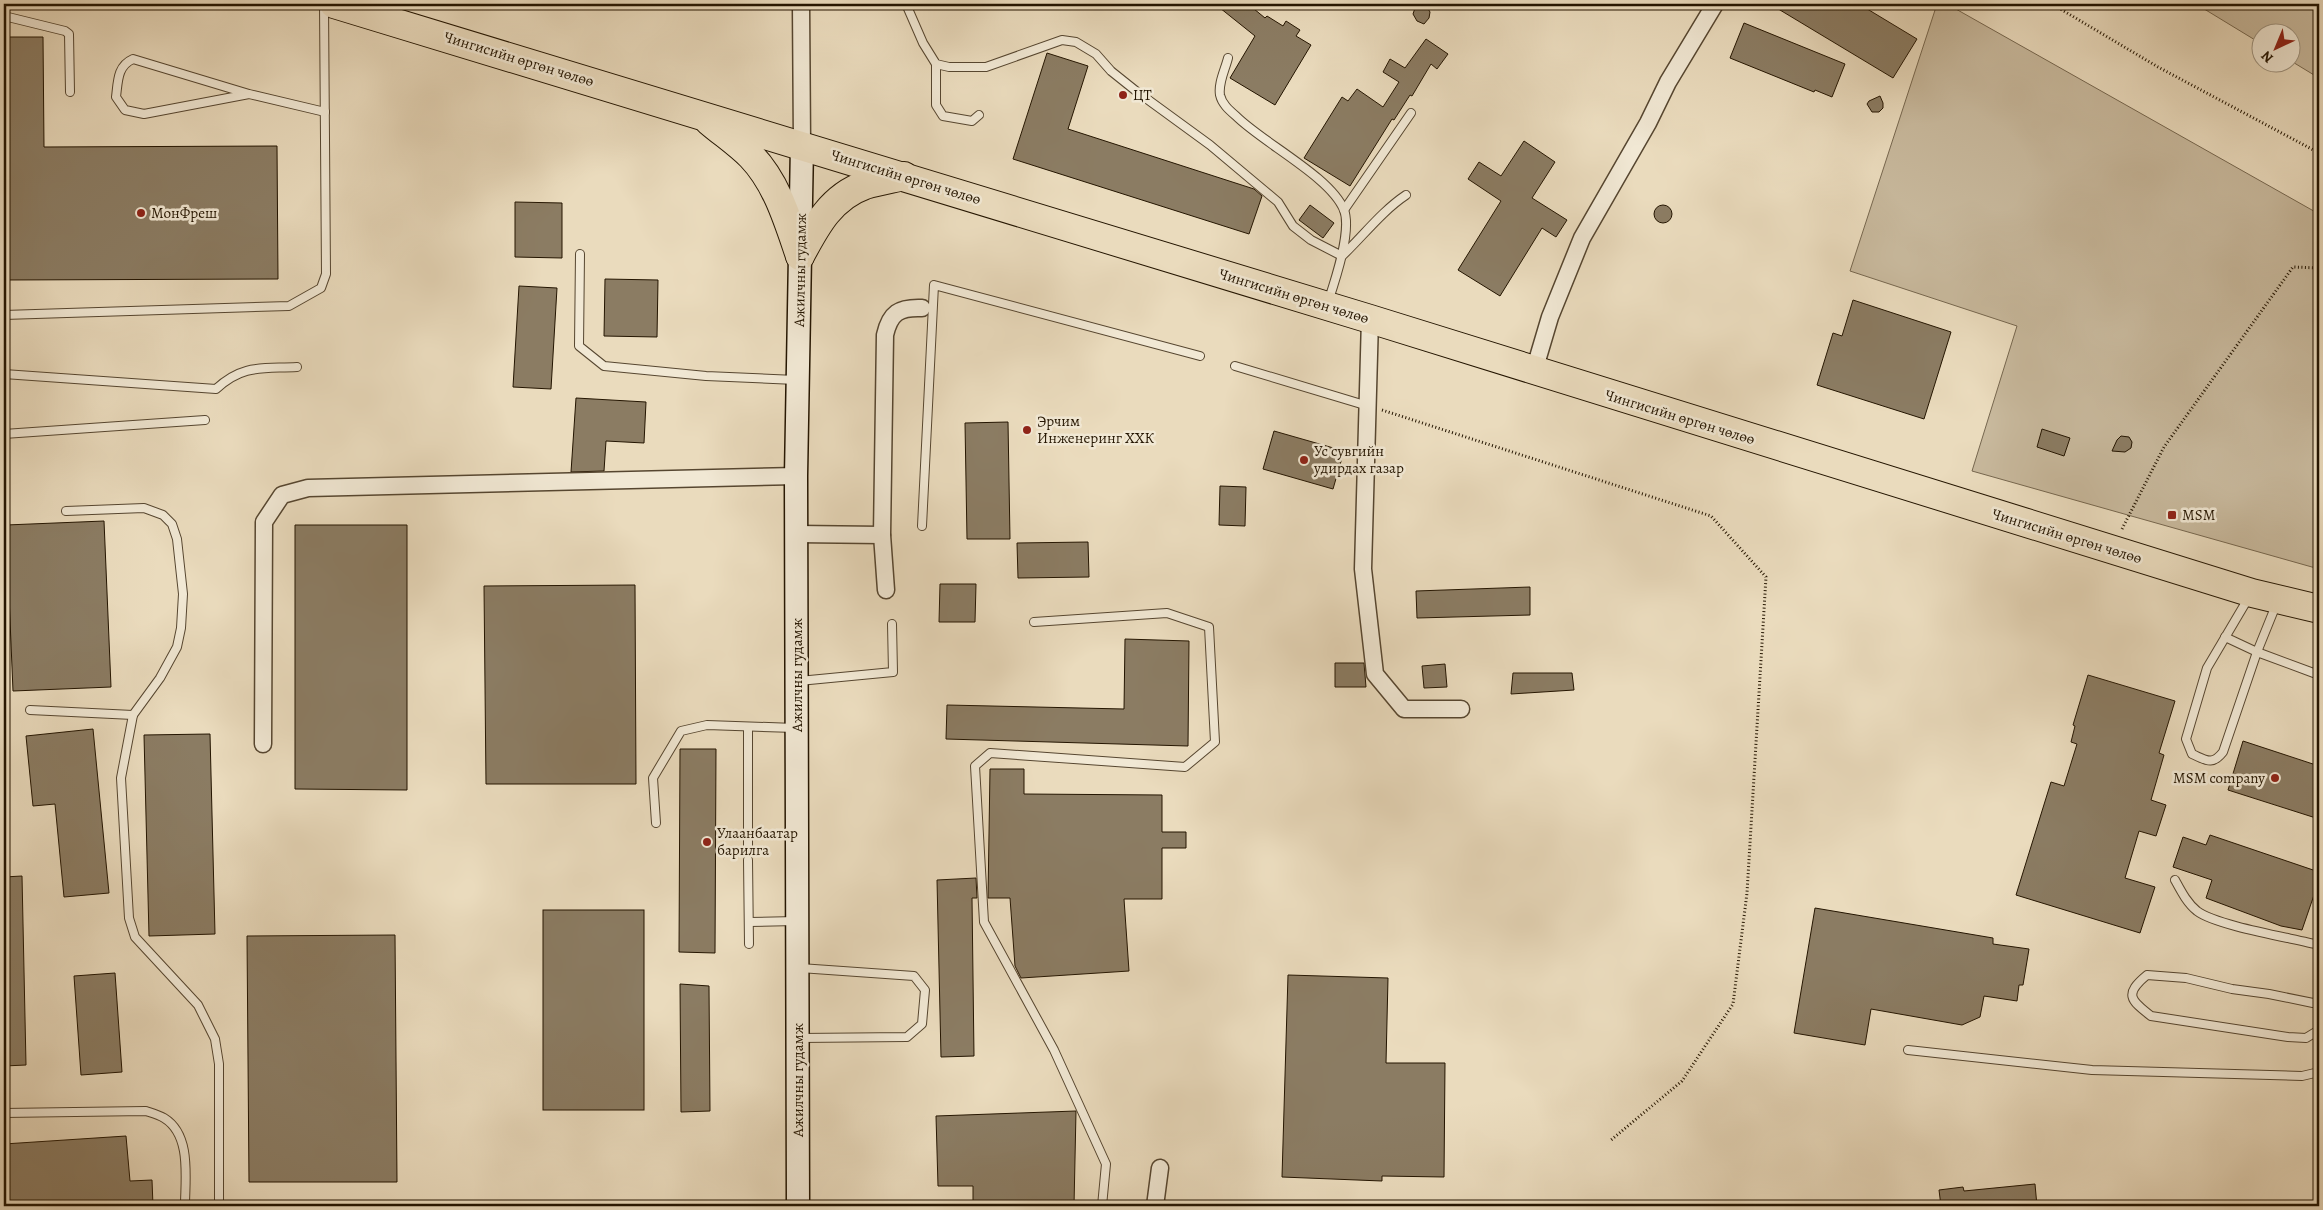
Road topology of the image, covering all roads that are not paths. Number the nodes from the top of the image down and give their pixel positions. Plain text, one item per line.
1 (324, 4) edge
2 (334, 4) edge
3 (801, 4) edge
4 (906, 4) edge
5 (1715, 4) edge
6 (4, 16) edge
7 (1228, 58) dead end
8 (936, 64) junction
9 (70, 92) dead end
10 (249, 94) junction
11 (325, 112) junction
12 (1411, 113) dead end
13 (701, 114) junction
14 (979, 116) dead end
15 (802, 145) junction
16 (904, 176) junction
17 (1406, 196) dead end
18 (1344, 210) junction
19 (580, 254) dead end
20 (800, 256) junction
21 (1342, 256) junction
22 (1327, 307) junction
23 (922, 308) dead end
24 (4, 315) edge
25 (1370, 319) junction
26 (1200, 356) dead end
27 (1235, 366) dead end
28 (297, 367) dead end
29 (1534, 372) junction
30 (4, 374) edge
31 (798, 380) junction
32 (1368, 406) junction
33 (205, 420) dead end
34 (4, 434) edge
35 (796, 476) junction
36 (66, 511) dead end
37 (922, 526) dead end
38 (797, 534) junction
39 (882, 535) junction
40 (886, 590) dead end
41 (2252, 593) junction
42 (2277, 603) junction
43 (2319, 608) edge
44 (2319, 619) edge
45 (1034, 622) dead end
46 (892, 624) dead end
47 (2225, 636) junction
48 (2257, 652) junction
49 (2319, 675) edge
50 (797, 682) junction
51 (1461, 709) dead end
52 (30, 710) dead end
53 (133, 715) junction
54 (748, 727) junction
55 (797, 728) junction
56 (263, 744) dead end
57 (656, 823) dead end
58 (748, 846) dead end
59 (748, 860) dead end
60 (2174, 880) dead end
61 (798, 921) junction
62 (748, 922) junction
63 (749, 944) dead end
64 (2319, 944) edge
65 (798, 968) junction
66 (2319, 1002) edge
67 (2319, 1030) edge
68 (798, 1038) junction
69 (1908, 1050) dead end
70 (2319, 1072) edge
71 (4, 1113) edge
72 (1160, 1168) dead end
73 (185, 1206) edge
74 (219, 1206) edge
75 (798, 1206) edge
76 (1102, 1206) edge
77 (1155, 1206) edge

1 - 11 lane
2 - 13 highway, Чингисийн өргөн чөлөө
3 - 15 street
4 - 8 lane
5 - 29 street
6 - 9 lane
7 - 18 lane
8 - 14 lane
8 - 21 lane
10 - 10 lane
10 - 11 lane
11 - 24 lane
12 - 18 lane
13 - 15 highway, Чингисийн өргөн чөлөө
13 - 20 highway
15 - 16 highway, Чингисийн өргөн чөлөө
15 - 20 main road, Ажилчны гудамж
16 - 20 highway
16 - 22 highway, Чингисийн өргөн чөлөө
17 - 21 lane
18 - 21 lane
19 - 31 lane
20 - 31 main road, Ажилчны гудамж
21 - 22 lane
22 - 25 highway, Чингисийн өргөн чөлөө
23 - 39 street
25 - 29 highway, Чингисийн өргөн чөлөө
25 - 32 street
26 - 37 lane
27 - 32 lane
28 - 30 lane
29 - 41 highway, Чингисийн өргөн чөлөө
31 - 35 main road, Ажилчны гудамж
32 - 51 street
33 - 34 lane
35 - 38 main road, Ажилчны гудамж
35 - 56 street
36 - 53 lane
38 - 39 street
38 - 50 main road, Ажилчны гудамж
39 - 40 street
41 - 42 highway, Чингисийн өргөн чөлөө
41 - 43 highway, Чингисийн өргөн чөлөө
41 - 47 lane
42 - 44 highway, Чингисийн өргөн чөлөө
42 - 48 lane
45 - 76 lane
46 - 50 lane
47 - 48 lane
47 - 48 lane
48 - 49 lane
50 - 55 main road, Ажилчны гудамж
52 - 53 lane
53 - 74 lane
54 - 55 lane
54 - 57 lane
54 - 58 lane
55 - 61 main road, Ажилчны гудамж
59 - 62 lane
60 - 64 lane
61 - 62 lane
61 - 65 main road, Ажилчны гудамж
62 - 63 lane
65 - 68 main road, Ажилчны гудамж
65 - 68 lane
66 - 67 lane
68 - 75 main road, Ажилчны гудамж
69 - 70 lane
71 - 73 lane
72 - 77 street

